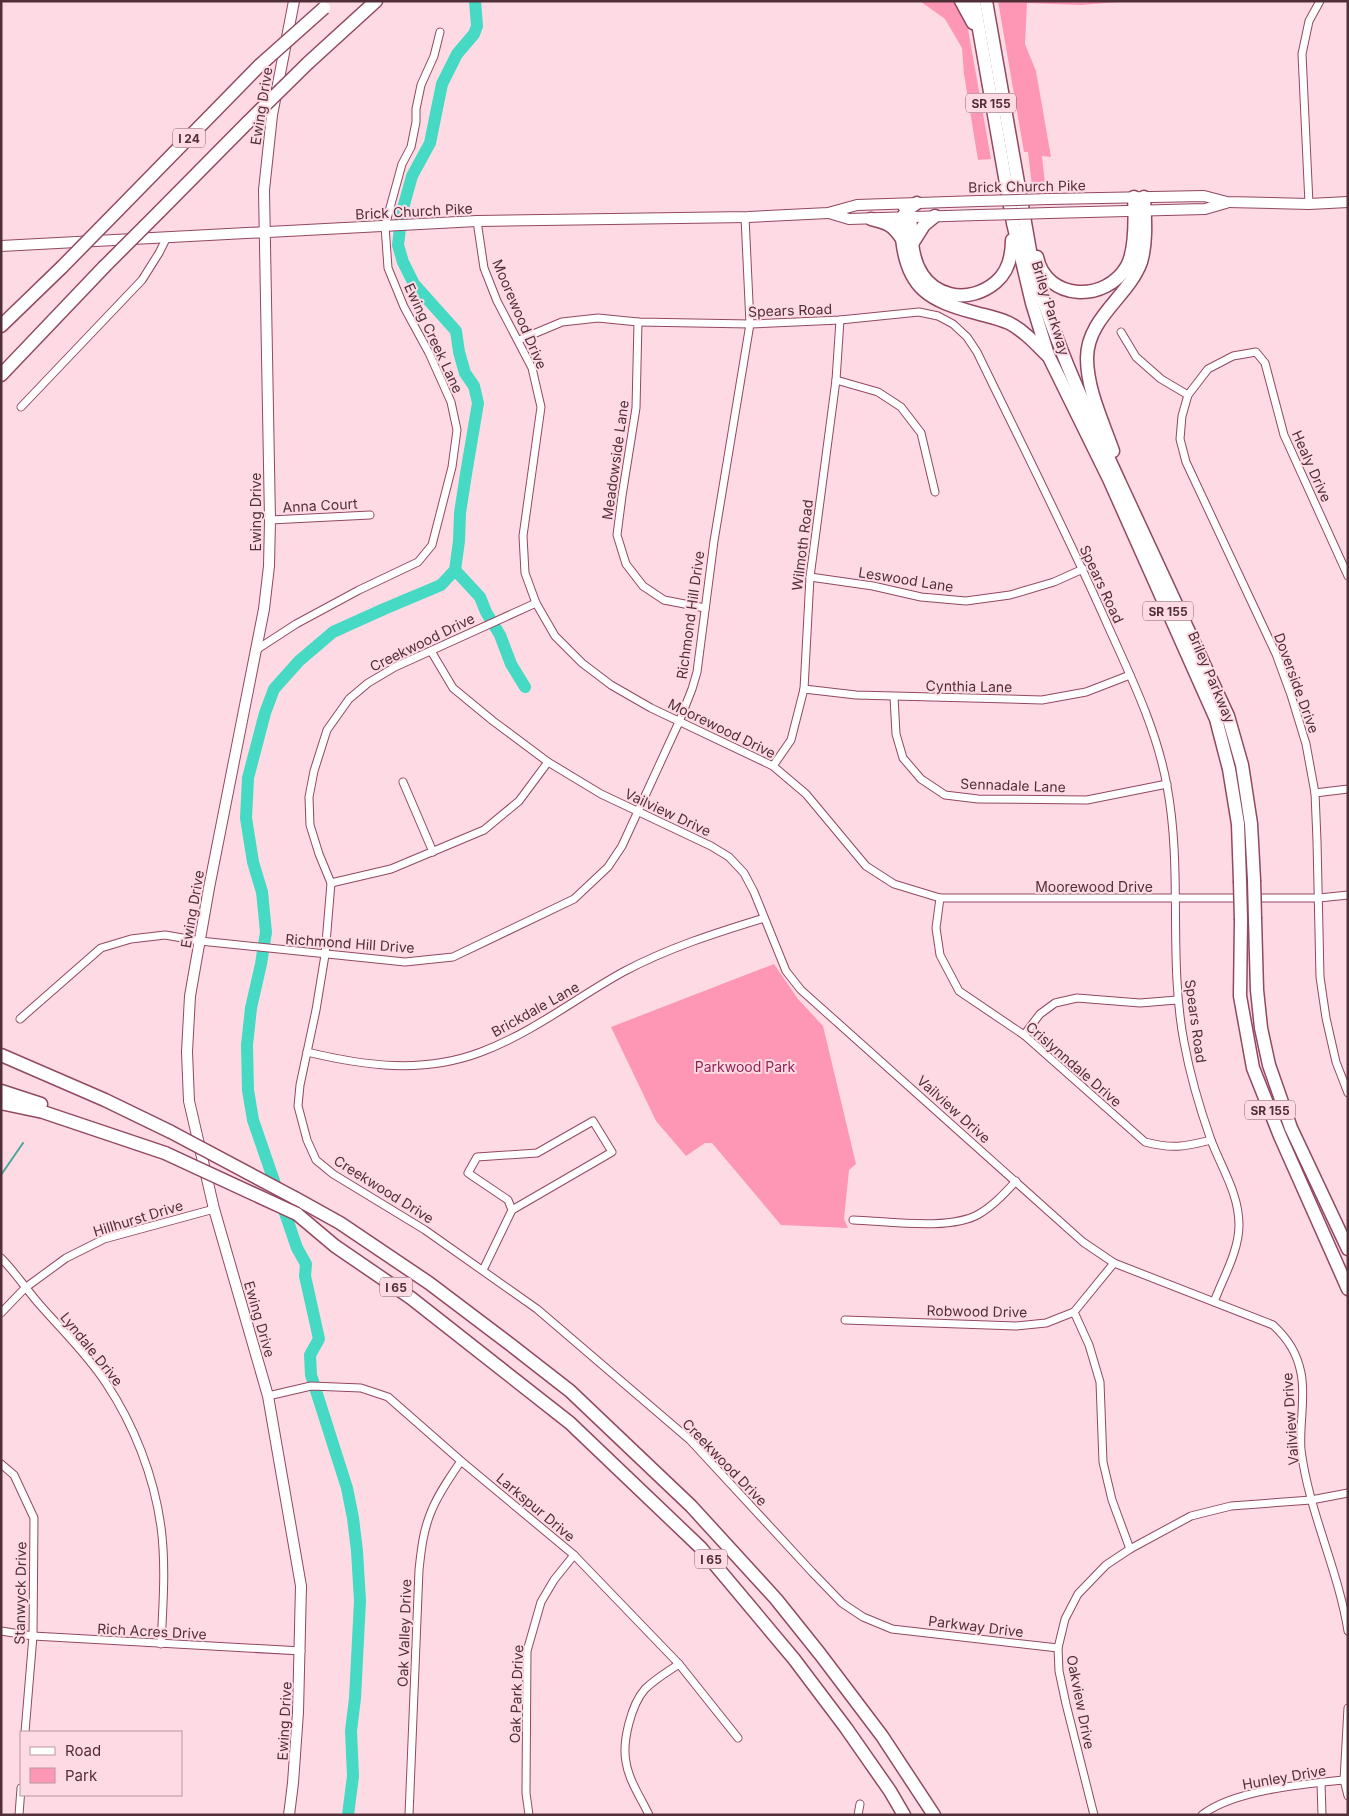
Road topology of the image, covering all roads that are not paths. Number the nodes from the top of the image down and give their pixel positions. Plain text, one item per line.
1 (294, 1) edge
2 (376, 1) edge
3 (386, 1) edge
4 (961, 1) edge
5 (974, 1) edge
6 (986, 1) edge
7 (991, 1) edge
8 (1320, 1) edge
9 (328, 4) edge
10 (347, 27) junction
11 (440, 32) dead end
12 (980, 39) junction
13 (995, 51) junction
14 (1015, 167) junction
15 (1139, 197) junction
16 (1227, 202) junction
17 (1348, 202) edge
18 (1309, 204) junction
19 (907, 210) junction
20 (1140, 211) junction
21 (828, 213) junction
22 (936, 216) junction
23 (745, 217) junction
24 (871, 219) junction
25 (478, 220) junction
26 (1013, 223) junction
27 (388, 226) junction
28 (265, 232) junction
29 (167, 238) junction
30 (907, 241) junction
31 (1, 246) edge
32 (840, 320) junction
33 (638, 322) junction
34 (750, 324) junction
35 (1, 326) edge
36 (1121, 332) dead end
37 (518, 340) junction
38 (1048, 355) junction
39 (1265, 363) joint
40 (1, 376) edge
41 (836, 380) junction
42 (1188, 395) junction
43 (21, 407) dead end
44 (935, 492) dead end
45 (370, 516) dead end
46 (1136, 517) junction
47 (270, 520) junction
48 (1083, 569) junction
49 (810, 576) junction
50 (1348, 576) edge
51 (536, 603) junction
52 (705, 608) junction
53 (256, 650) junction
54 (431, 651) junction
55 (1130, 675) junction
56 (804, 689) junction
57 (894, 697) junction
58 (679, 722) junction
59 (548, 762) junction
60 (773, 766) junction
61 (403, 782) dead end
62 (1167, 784) junction
63 (1348, 789) edge
64 (1315, 793) junction
65 (638, 813) junction
66 (433, 852) junction
67 (331, 883) junction
68 (1348, 895) edge
69 (940, 898) junction
70 (1319, 898) junction
71 (1174, 899) junction
72 (764, 918) junction
73 (200, 941) junction
74 (325, 955) junction
75 (1177, 1000) junction
76 (20, 1019) dead end
77 (1024, 1035) junction
78 (307, 1052) junction
79 (2, 1055) edge
80 (1, 1092) edge
81 (1348, 1094) edge
82 (1, 1103) edge
83 (1211, 1140) junction
84 (131, 1141) junction
85 (1016, 1181) junction
86 (214, 1209) junction
87 (512, 1210) junction
88 (853, 1220) dead end
89 (1348, 1249) edge
90 (1, 1258) edge
91 (1114, 1263) junction
92 (483, 1270) junction
93 (25, 1288) junction
94 (1348, 1288) edge
95 (1214, 1302) junction
96 (1074, 1312) junction
97 (1, 1313) edge
98 (845, 1320) dead end
99 (268, 1396) junction
100 (460, 1461) junction
101 (1, 1464) edge
102 (1348, 1493) edge
103 (1311, 1500) junction
104 (1130, 1549) junction
105 (574, 1555) junction
106 (892, 1629) joint
107 (1, 1631) edge
108 (1348, 1631) edge
109 (33, 1636) junction
110 (161, 1644) junction
111 (1058, 1648) junction
112 (301, 1651) junction
113 (679, 1664) junction
114 (1348, 1708) edge
115 (26, 1731) edge
116 (738, 1738) dead end
117 (1344, 1780) junction
118 (1321, 1782) junction
119 (20, 1796) edge
120 (1348, 1796) edge
121 (860, 1804) dead end
122 (19, 1815) edge
123 (289, 1815) edge
124 (409, 1815) edge
125 (529, 1815) edge
126 (649, 1815) edge
127 (858, 1815) edge
128 (903, 1815) edge
129 (934, 1815) edge
130 (1094, 1815) edge
131 (1202, 1815) edge
132 (1322, 1815) edge

1 - 28 main road, Ewing Drive
2 - 10 highway, I 24
3 - 10 highway
4 - 12 highway
5 - 12 highway, Briley Parkway / SR 155
6 - 13 highway, Briley Parkway / SR 155
7 - 13 highway
8 - 18 street
9 - 35 highway, I 24, bridge
10 - 40 highway, I 24, bridge
11 - 27 street, Ewing Creek Lane
12 - 26 highway, Briley Parkway / SR 155
13 - 14 highway, Briley Parkway / SR 155
14 - 20 highway
14 - 46 highway, Briley Parkway / SR 155
15 - 16 main road, Brick Church Pike
15 - 19 main road, Brick Church Pike, bridge
15 - 20 highway
16 - 18 main road, Brick Church Pike
16 - 20 main road, Brick Church Pike
17 - 18 main road, Brick Church Pike
19 - 21 main road, Brick Church Pike
19 - 22 main road, Brick Church Pike
19 - 24 main road, Brick Church Pike
19 - 30 highway
20 - 22 main road, Brick Church Pike, bridge
20 - 46 highway
21 - 23 main road, Brick Church Pike
21 - 24 main road, Brick Church Pike
22 - 30 highway
23 - 25 main road, Brick Church Pike
23 - 34 street, Richmond Hill Drive
24 - 30 highway
25 - 27 main road, Brick Church Pike
25 - 37 street, Moorewood Drive
26 - 30 highway
26 - 38 highway, Briley Parkway / SR 155
27 - 28 main road, Brick Church Pike
27 - 53 street, Ewing Creek Lane
28 - 29 main road, Brick Church Pike
28 - 47 main road, Ewing Drive
29 - 31 main road, Brick Church Pike
29 - 43 street
30 - 38 highway
32 - 34 street, Spears Road
32 - 41 street, Wilmoth Road
32 - 48 street, Spears Road
33 - 34 street, Spears Road
33 - 37 street, Spears Road
33 - 52 street, Meadowside Lane
34 - 52 street, Richmond Hill Drive
36 - 42 street
37 - 51 street, Moorewood Drive
38 - 94 highway, Briley Parkway / SR 155, bridge
39 - 42 street, Doverside Drive
39 - 50 street, Healy Drive
41 - 44 street
41 - 49 street, Wilmoth Road
42 - 64 street, Doverside Drive
45 - 47 street, Anna Court
46 - 89 highway, Briley Parkway / SR 155, bridge
47 - 53 main road, Ewing Drive
48 - 49 street, Leswood Lane
48 - 55 street, Spears Road
49 - 56 street, Wilmoth Road
51 - 54 street, Creekwood Drive
51 - 58 street, Moorewood Drive
52 - 58 street, Richmond Hill Drive
53 - 73 main road, Ewing Drive
54 - 59 street, Vailview Drive
54 - 67 street, Creekwood Drive
55 - 57 street, Cynthia Lane
55 - 62 street, Spears Road
56 - 57 street, Cynthia Lane
56 - 60 street, Wilmoth Road
57 - 62 street, Sennadale Lane
58 - 60 street, Moorewood Drive
58 - 65 street, Richmond Hill Drive
59 - 65 street, Vailview Drive
59 - 66 street
60 - 69 street, Moorewood Drive
61 - 66 street
62 - 71 street, Spears Road
63 - 64 street
64 - 70 street, Doverside Drive
65 - 72 street, Vailview Drive
65 - 74 street, Richmond Hill Drive
66 - 67 street
67 - 74 street, Creekwood Drive
68 - 70 street, Moorewood Drive
69 - 71 street, Moorewood Drive
69 - 77 street, Crislynndale Drive
70 - 71 street, Moorewood Drive
70 - 81 street, Doverside Drive
71 - 75 street, Spears Road
72 - 78 street, Brickdale Lane
72 - 85 street, Vailview Drive
73 - 74 street, Richmond Hill Drive
73 - 76 street, Richmond Hill Drive
73 - 86 main road, Ewing Drive
74 - 78 street, Creekwood Drive
75 - 77 street
75 - 83 street, Spears Road
77 - 83 street, Crislynndale Drive
78 - 92 street, Creekwood Drive
79 - 129 highway, I 65, bridge
80 - 84 highway
82 - 84 highway, I 65
83 - 95 street, Spears Road
84 - 128 highway, I 65, bridge
85 - 88 street
85 - 91 street, Vailview Drive
86 - 93 street, Hillhurst Drive
86 - 99 main road, Ewing Drive
87 - 87 street
87 - 92 street
90 - 93 street, Lyndale Drive
91 - 95 street, Vailview Drive
91 - 96 street, Robwood Drive
92 - 106 street, Creekwood Drive
93 - 97 street, Hillhurst Drive
93 - 110 street, Lyndale Drive
95 - 103 street, Vailview Drive
96 - 98 street, Robwood Drive
96 - 104 street
99 - 100 street, Larkspur Drive
99 - 112 main road, Ewing Drive
100 - 105 street, Larkspur Drive
100 - 124 street, Oak Valley Drive
101 - 109 street, Stanwyck Drive
102 - 103 street, Oakview Drive
103 - 104 street, Oakview Drive
103 - 108 street, Vailview Drive
104 - 111 street, Oakview Drive
105 - 113 street, Larkspur Drive
105 - 125 street, Oak Park Drive
106 - 111 street, Parkway Drive
107 - 109 street, Rich Acres Drive
109 - 110 street, Rich Acres Drive
109 - 115 street, Stanwyck Drive
110 - 112 street, Rich Acres Drive
111 - 130 street, Oakview Drive
112 - 123 main road, Ewing Drive
113 - 116 street, Larkspur Drive
113 - 126 street
114 - 117 street
117 - 118 street, Hunley Drive
117 - 120 street
118 - 131 street, Hunley Drive
118 - 132 street
119 - 122 street
121 - 127 street

